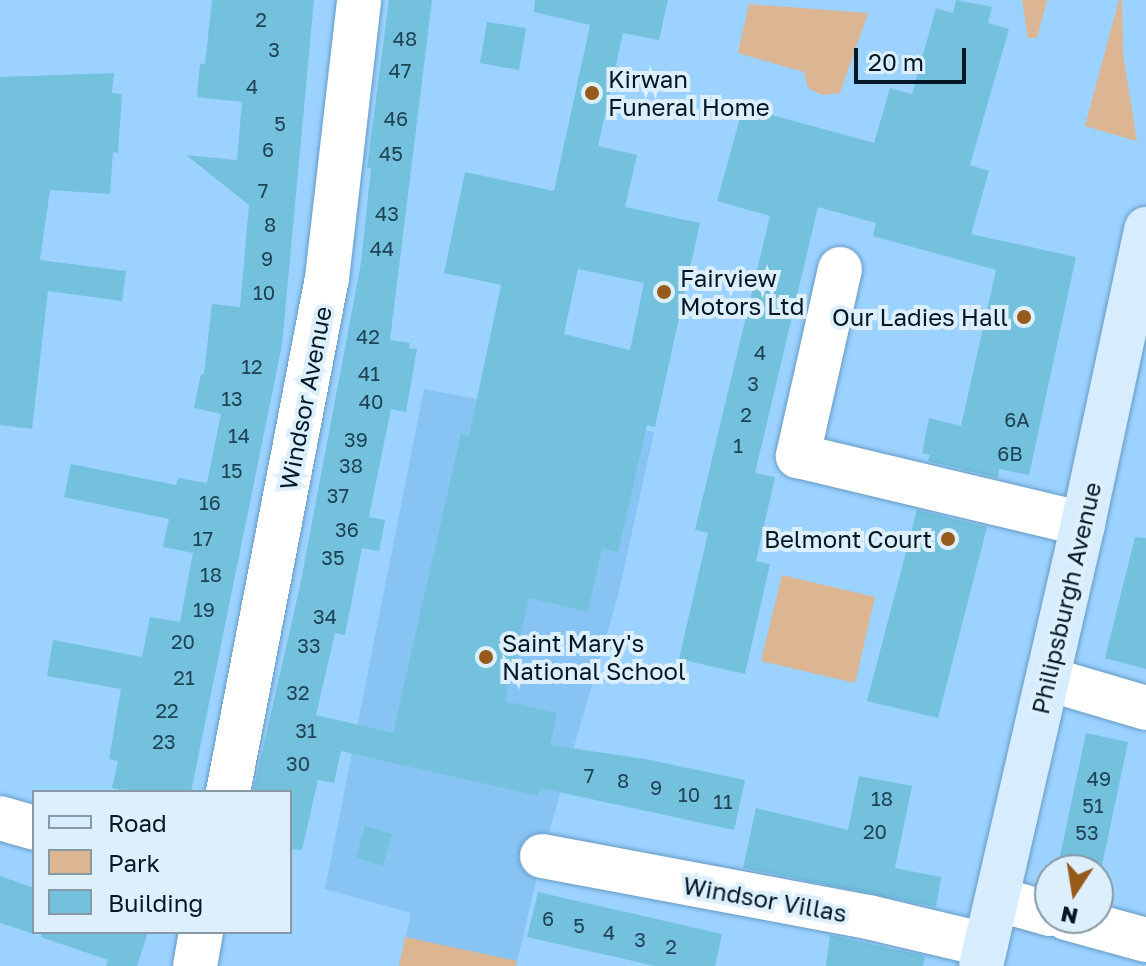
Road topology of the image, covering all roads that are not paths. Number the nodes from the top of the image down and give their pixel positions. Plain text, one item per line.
1 (359, 0) edge
2 (1146, 229) edge
3 (840, 269) dead end
4 (1083, 524) junction
5 (1048, 679) junction
6 (1146, 708) edge
7 (228, 790) edge
8 (0, 818) edge
9 (32, 827) edge
10 (542, 856) dead end
11 (997, 899) junction
12 (1034, 909) edge
13 (1114, 931) edge
14 (201, 934) edge
15 (1146, 940) edge
16 (984, 956) edge
17 (195, 966) edge

1 - 7 street, Windsor Avenue
2 - 4 street, Philipsburgh Avenue
3 - 4 street
4 - 5 street, Philipsburgh Avenue
5 - 6 street
5 - 11 street, Philipsburgh Avenue
8 - 9 street
10 - 16 street, Windsor Villas
11 - 12 street
11 - 16 street, Philipsburgh Avenue
13 - 15 street
14 - 17 street

